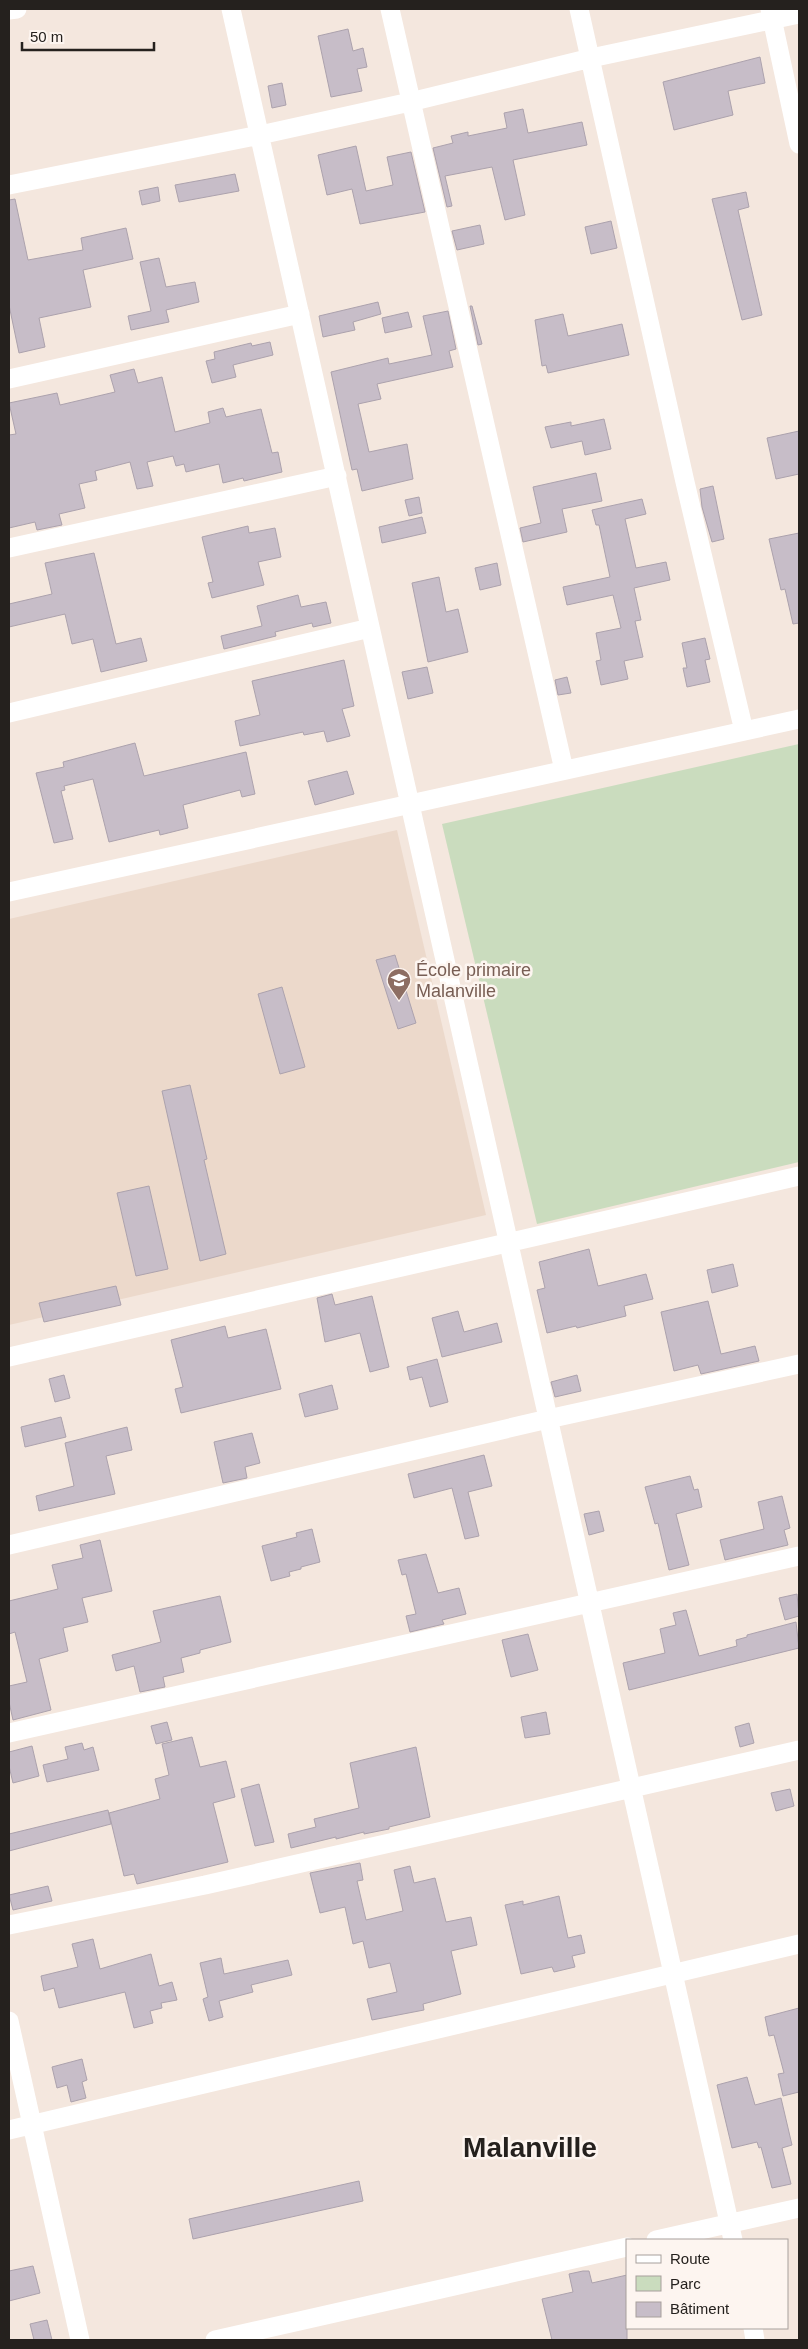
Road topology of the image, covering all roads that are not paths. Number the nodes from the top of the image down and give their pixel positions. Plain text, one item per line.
1 (17, 9) edge
2 (231, 9) edge
3 (390, 9) edge
4 (579, 9) edge
5 (9, 10) edge
6 (771, 14) edge
7 (799, 14) edge
8 (591, 58) junction
9 (410, 102) junction
10 (260, 135) junction
11 (799, 144) edge
12 (9, 185) edge
13 (300, 314) junction
14 (9, 379) edge
15 (336, 476) junction
16 (9, 548) edge
17 (370, 628) junction
18 (9, 713) edge
19 (799, 719) edge
20 (744, 731) junction
21 (564, 770) junction
22 (410, 805) junction
23 (9, 892) edge
24 (799, 1176) edge
25 (509, 1243) junction
26 (9, 1357) edge
27 (799, 1364) edge
28 (548, 1419) junction
29 (9, 1545) edge
30 (799, 1556) edge
31 (590, 1603) junction
32 (9, 1733) edge
33 (799, 1750) edge
34 (631, 1788) junction
35 (9, 1925) edge
36 (799, 1944) edge
37 (673, 1972) junction
38 (9, 2021) edge
39 (32, 2125) junction
40 (9, 2130) edge
41 (799, 2208) edge
42 (731, 2232) edge
43 (665, 2239) edge
44 (626, 2247) edge
45 (80, 2340) edge
46 (215, 2340) edge

1 - 5 street
2 - 10 street
3 - 9 street
4 - 8 street
6 - 7 street
6 - 8 street
6 - 11 street
8 - 9 street
8 - 20 street
9 - 10 street
9 - 21 street
10 - 12 street
10 - 13 street
13 - 14 street
13 - 15 street
15 - 16 street
15 - 17 street
17 - 18 street
17 - 22 street
19 - 20 street
20 - 21 street
21 - 22 street
22 - 23 street
22 - 25 street
24 - 25 street
25 - 26 street
25 - 28 street
27 - 28 street
28 - 29 street
28 - 31 street
30 - 31 street
31 - 32 street
31 - 34 street
33 - 34 street
34 - 35 street
34 - 37 street
36 - 37 street
37 - 39 street
37 - 42 street
38 - 39 street
39 - 40 street
39 - 45 street
41 - 42 street
42 - 43 street
44 - 46 street

